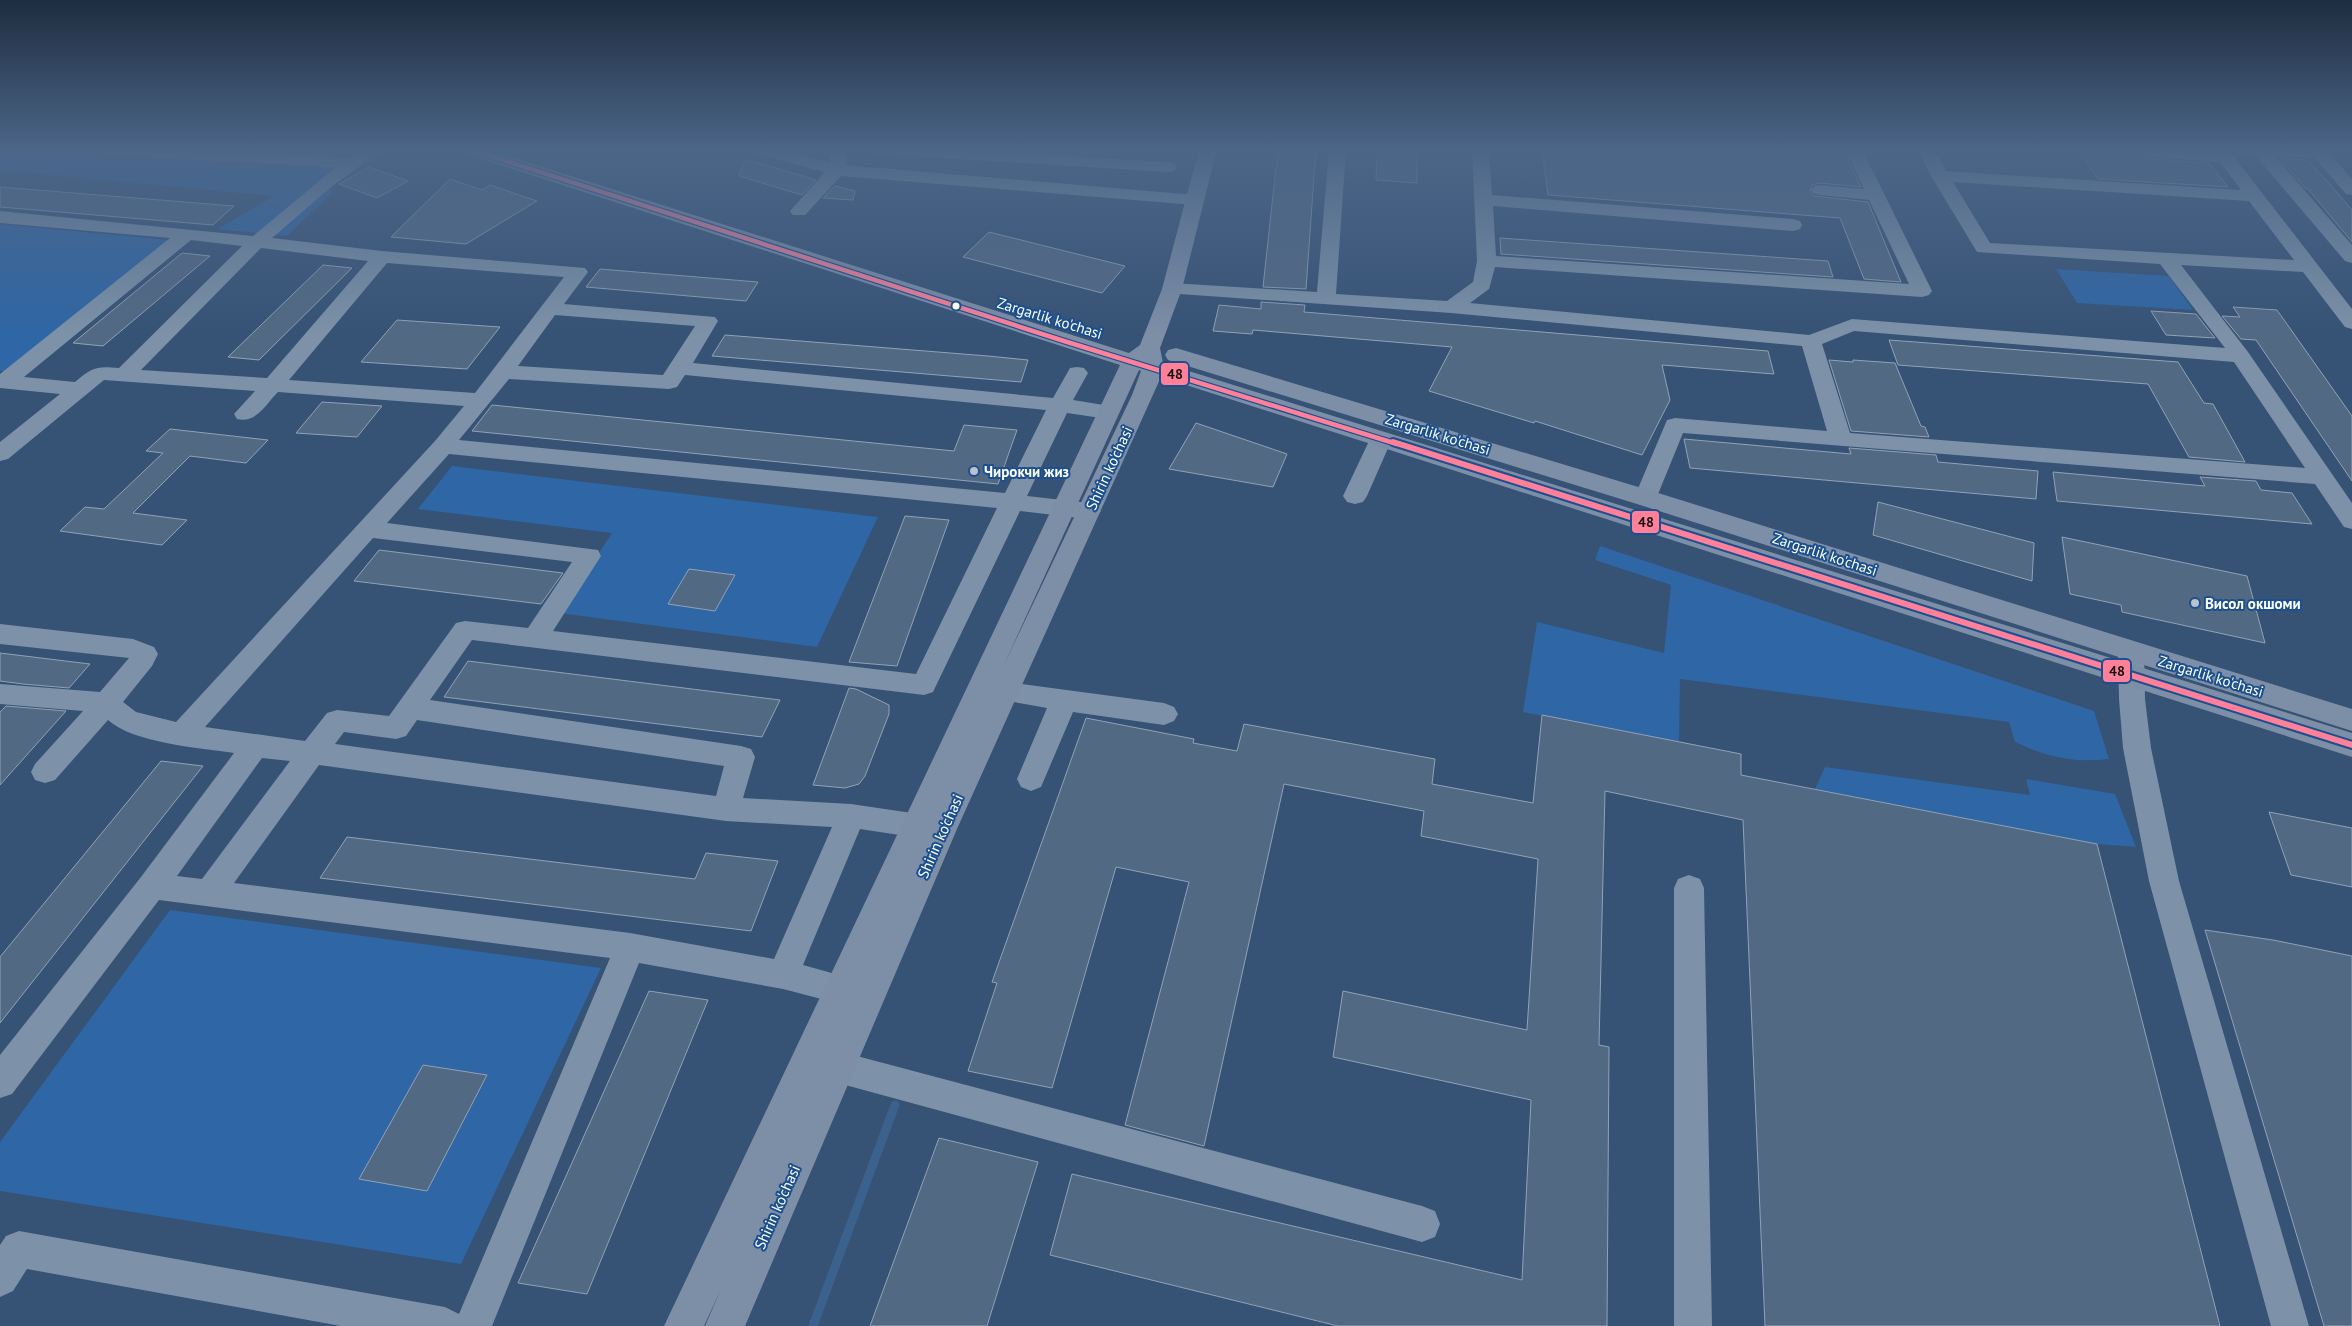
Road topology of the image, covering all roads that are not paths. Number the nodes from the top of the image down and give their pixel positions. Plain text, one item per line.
1 (293, 211) edge
2 (670, 211) edge
3 (716, 211) edge
4 (1192, 211) edge
5 (1332, 211) edge
6 (1484, 211) edge
7 (1618, 211) edge
8 (1884, 211) edge
9 (1961, 211) edge
10 (2267, 211) edge
11 (2313, 211) edge
12 (0, 217) edge
13 (1793, 225) dead end
14 (187, 234) junction
15 (256, 243) junction
16 (382, 257) junction
17 (2165, 257) junction
18 (2352, 257) edge
19 (1487, 260) junction
20 (2306, 266) junction
21 (1172, 289) junction
22 (2330, 295) junction
23 (2352, 296) edge
24 (1326, 298) junction
25 (1851, 305) junction
26 (1451, 307) junction
27 (550, 309) junction
28 (2352, 323) edge
29 (1811, 342) junction
30 (2241, 356) junction
31 (1145, 359) junction
32 (679, 368) junction
33 (503, 372) junction
34 (1077, 373) dead end
35 (124, 375) junction
36 (2, 382) edge
37 (272, 386) junction
38 (80, 389) junction
39 (480, 400) junction
40 (1060, 405) junction
41 (1108, 412) junction
42 (245, 414) dead end
43 (1381, 439) junction
44 (1841, 439) junction
45 (443, 446) junction
46 (0, 454) edge
47 (2323, 477) junction
48 (1354, 496) dead end
49 (1646, 498) junction
50 (1012, 502) junction
51 (1076, 509) junction
52 (2352, 521) edge
53 (367, 529) junction
54 (0, 634) edge
55 (535, 638) junction
56 (2131, 662) junction
57 (1006, 692) junction
58 (0, 694) edge
59 (1064, 700) junction
60 (107, 702) junction
61 (410, 708) junction
62 (1164, 714) dead end
63 (2352, 720) edge
64 (181, 734) junction
65 (2352, 745) edge
66 (255, 746) junction
67 (311, 754) junction
68 (44, 772) dead end
69 (1031, 779) dead end
70 (726, 809) junction
71 (851, 816) junction
72 (929, 827) junction
73 (152, 886) junction
74 (1689, 888) dead end
75 (209, 893) junction
76 (630, 947) junction
77 (783, 975) junction
78 (854, 993) junction
79 (838, 1068) junction
80 (0, 1082) edge
81 (1422, 1224) dead end
82 (0, 1278) edge
83 (445, 1326) edge
84 (473, 1326) edge
85 (684, 1326) edge
86 (724, 1326) edge
87 (1693, 1326) edge
88 (2290, 1326) edge

1 - 15 street
2 - 31 main road, Zargarlik ko'chasi
3 - 31 main road, Zargarlik ko'chasi
4 - 21 main road
5 - 24 street
6 - 19 street
7 - 13 street
8 - 25 street
9 - 17 street
10 - 20 street
11 - 18 street
12 - 14 street
14 - 15 street
14 - 36 street
15 - 16 street
15 - 35 street
16 - 27 street
16 - 37 street
17 - 20 street
17 - 30 street
19 - 25 street
19 - 26 street
20 - 22 street
21 - 24 street
21 - 31 main road
22 - 23 street
22 - 28 street
24 - 26 street
25 - 29 street
25 - 30 street
26 - 29 street
27 - 32 street
27 - 33 street
29 - 44 street
30 - 47 street
31 - 41 main road, Shirin ko'chasi
31 - 43 main road, Zargarlik ko'chasi
31 - 49 main road, Zargarlik ko'chasi
31 - 51 main road, Shirin ko'chasi
32 - 33 lane
32 - 40 lane
33 - 39 street
34 - 40 lane
35 - 37 street
35 - 38 street
36 - 38 street
37 - 39 street
37 - 42 street
38 - 46 street
39 - 45 street
40 - 41 street
40 - 50 street
41 - 51 main road, Shirin ko'chasi
43 - 48 street
43 - 56 main road, Zargarlik ko'chasi
44 - 47 street
44 - 49 street
45 - 50 street
45 - 53 street
47 - 52 street
49 - 56 main road, Zargarlik ko'chasi
50 - 51 street
50 - 55 street
51 - 57 main road, Shirin ko'chasi
51 - 72 main road, Shirin ko'chasi
53 - 55 street
53 - 64 street
54 - 60 street
55 - 61 street
56 - 63 main road, Zargarlik ko'chasi
56 - 65 main road, Zargarlik ko'chasi
56 - 88 street
57 - 59 street
57 - 72 main road, Shirin ko'chasi
58 - 60 street
59 - 62 street
59 - 69 street
60 - 64 street
60 - 68 street
61 - 67 street
61 - 70 street
64 - 66 street
66 - 67 street
66 - 73 street
67 - 70 street
67 - 75 street
70 - 71 street
71 - 72 street
71 - 77 street
72 - 78 main road, Shirin ko'chasi
73 - 75 street
73 - 80 street
74 - 87 street
75 - 76 street
76 - 77 street
76 - 84 street
77 - 78 street
78 - 79 main road, Shirin ko'chasi
78 - 85 main road, Shirin ko'chasi
79 - 81 street
79 - 86 main road, Shirin ko'chasi
82 - 83 street

